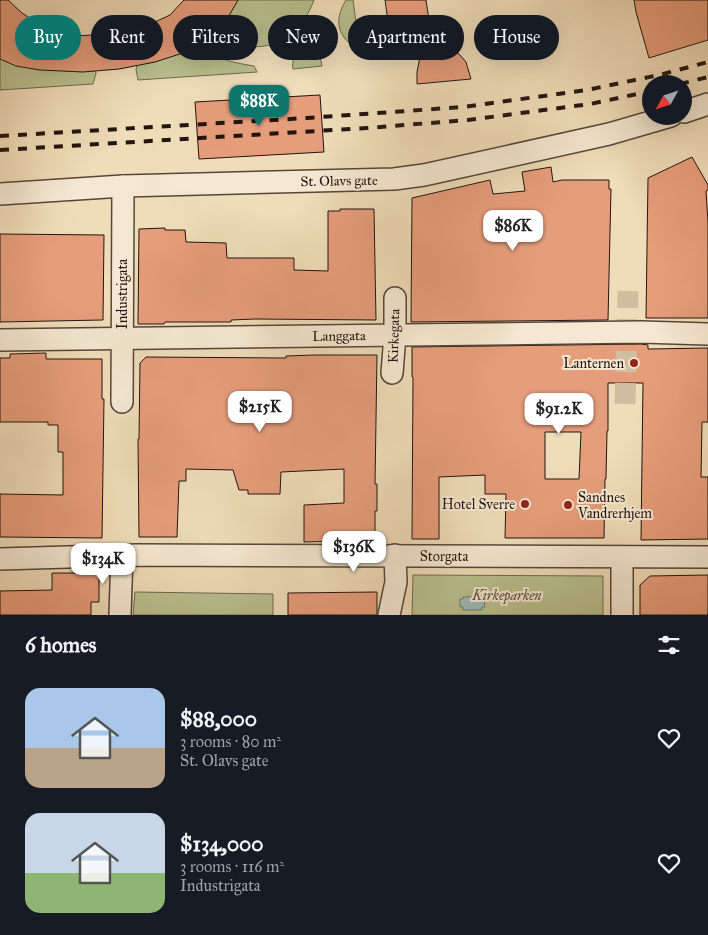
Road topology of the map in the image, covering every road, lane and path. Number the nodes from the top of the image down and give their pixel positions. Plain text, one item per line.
1 (708, 104) edge
2 (692, 109) edge
3 (642, 124) edge
4 (123, 186) junction
5 (0, 194) edge
6 (395, 298) dead end
7 (708, 334) edge
8 (395, 335) junction
9 (122, 338) junction
10 (0, 340) edge
11 (392, 373) dead end
12 (122, 402) dead end
13 (122, 555) junction
14 (394, 555) junction
15 (622, 557) junction
16 (708, 557) edge
17 (0, 559) edge
18 (120, 615) edge
19 (389, 615) edge
20 (622, 615) edge

1 - 2 street
3 - 4 street, St. Olavs gate
4 - 5 street, St. Olavs gate
4 - 9 street, Industrigata
6 - 8 street, Kirkegata
7 - 8 street, Langgata
8 - 9 street, Langgata
8 - 11 street, Kirkegata
9 - 10 street, Langgata
9 - 12 street, Industrigata
13 - 14 street, Storgata
13 - 17 street, Storgata
13 - 18 street
14 - 15 street, Storgata
14 - 19 street
15 - 16 street, Storgata
15 - 20 street

